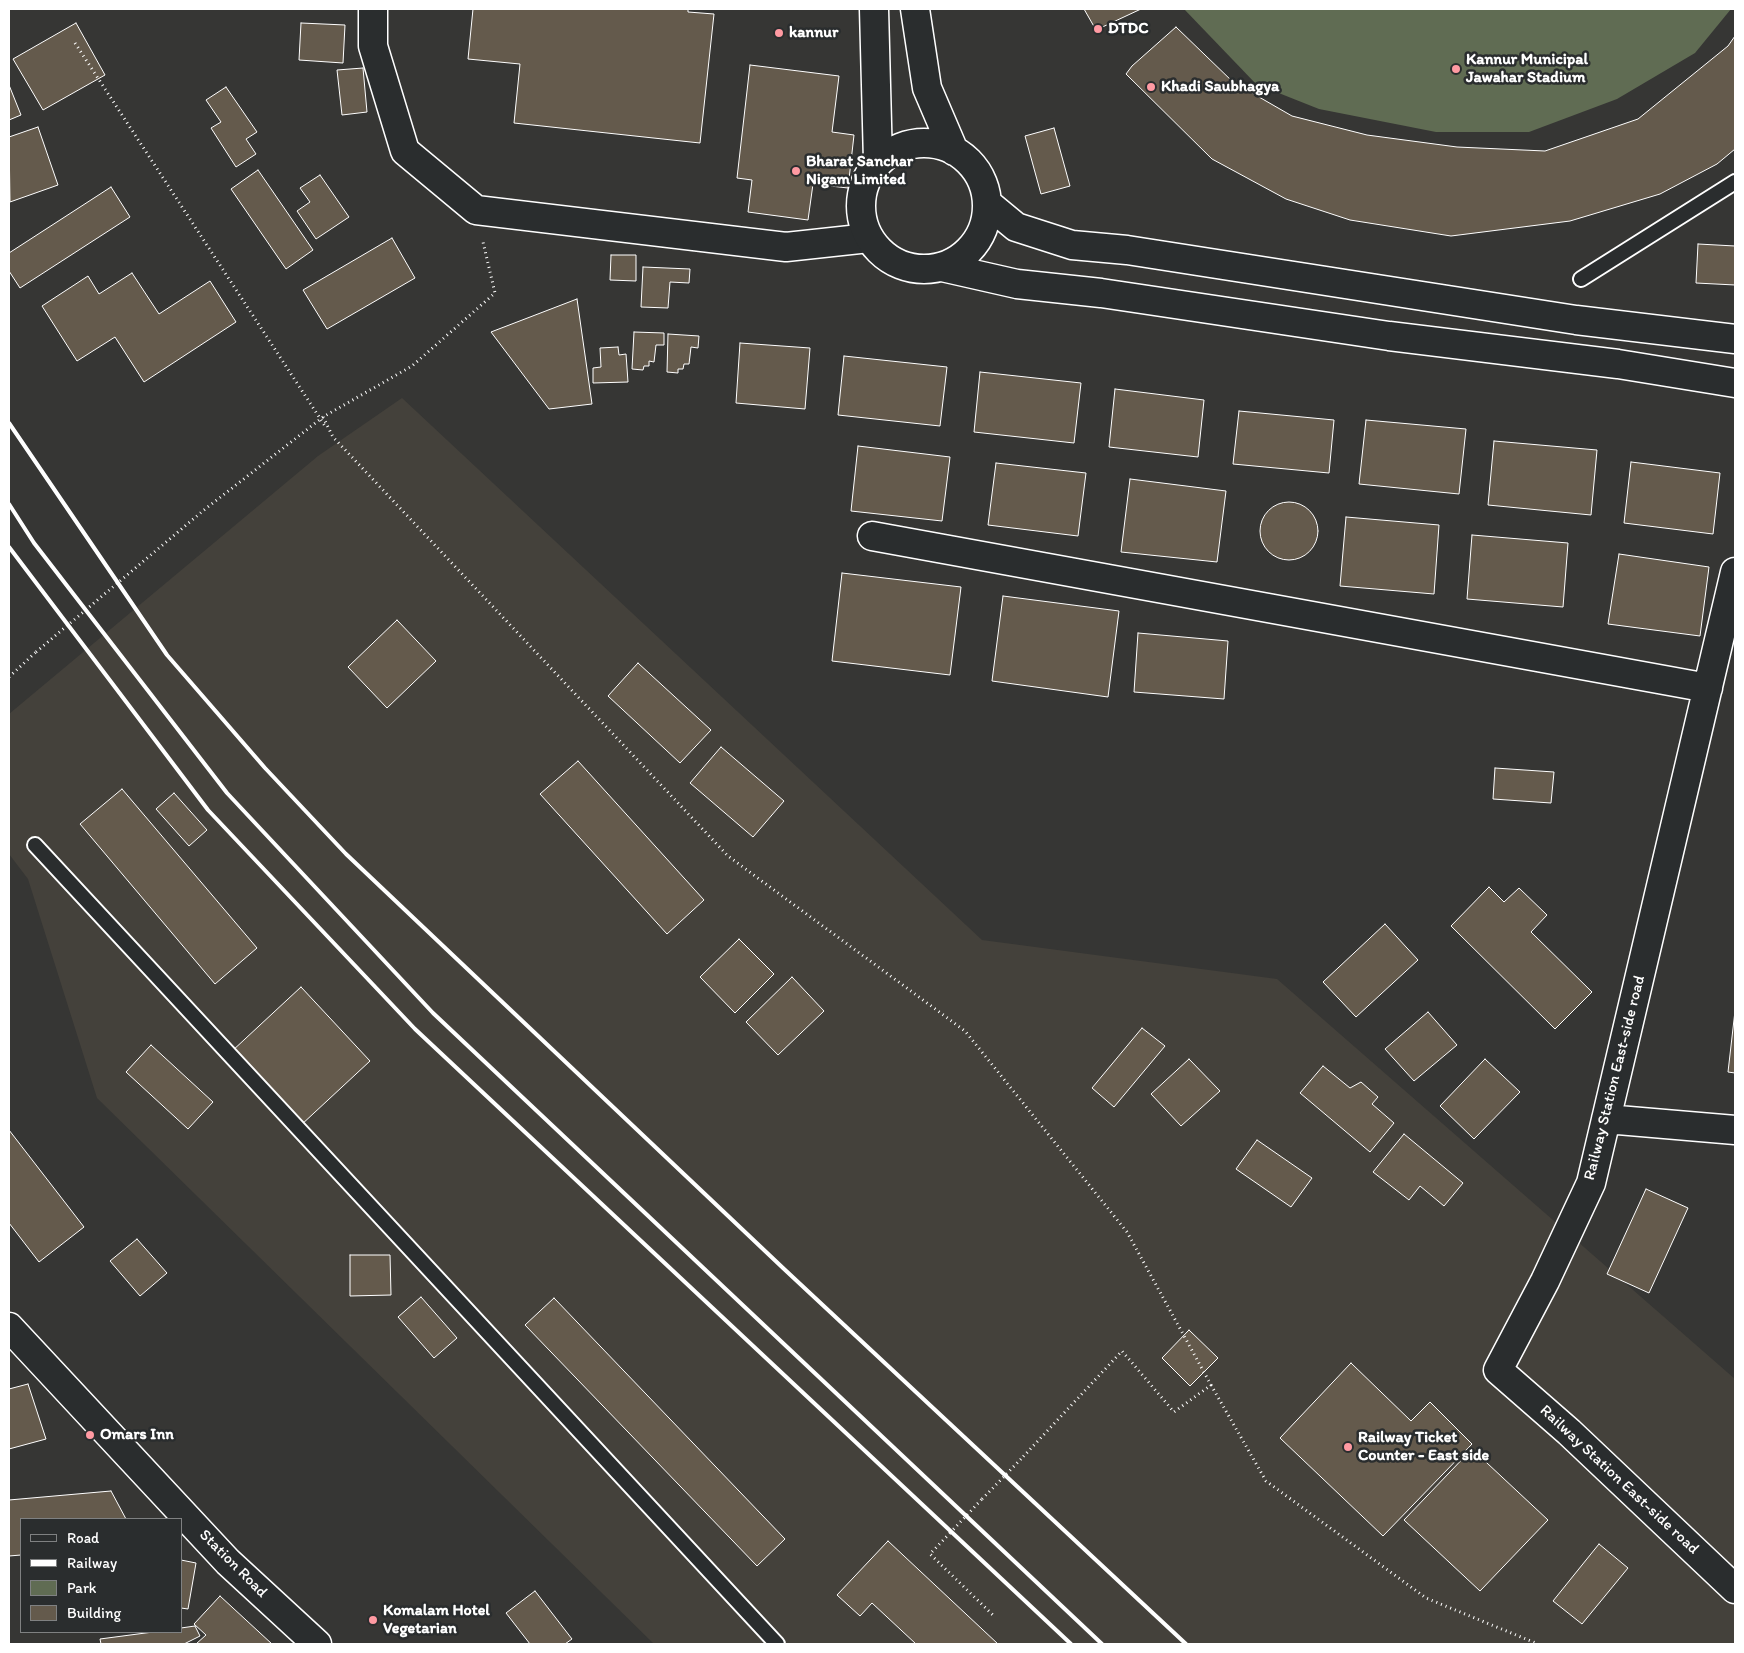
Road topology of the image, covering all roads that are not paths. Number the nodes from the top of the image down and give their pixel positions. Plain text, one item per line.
1 (373, 9) edge
2 (874, 9) edge
3 (915, 9) edge
4 (954, 151) junction
5 (878, 162) junction
6 (1735, 182) edge
7 (987, 203) junction
8 (869, 238) junction
9 (942, 267) junction
10 (1581, 279) dead end
11 (1735, 339) edge
12 (1735, 383) edge
13 (872, 536) dead end
14 (1735, 572) edge
15 (1708, 688) junction
16 (35, 845) dead end
17 (1606, 1120) junction
18 (1735, 1130) edge
19 (9, 1328) edge
20 (1735, 1589) edge
21 (317, 1644) edge
22 (777, 1644) edge

1 - 8 street
2 - 5 street
3 - 4 street
4 - 5 street
4 - 7 street
5 - 8 street
6 - 10 lane
7 - 9 street
7 - 11 street
8 - 9 street
9 - 12 street
13 - 15 street
14 - 15 street, Railway Station East-side road
15 - 17 street, Railway Station East-side road
16 - 22 lane
17 - 18 street
17 - 20 street, Railway Station East-side road
19 - 21 street, Station Road

